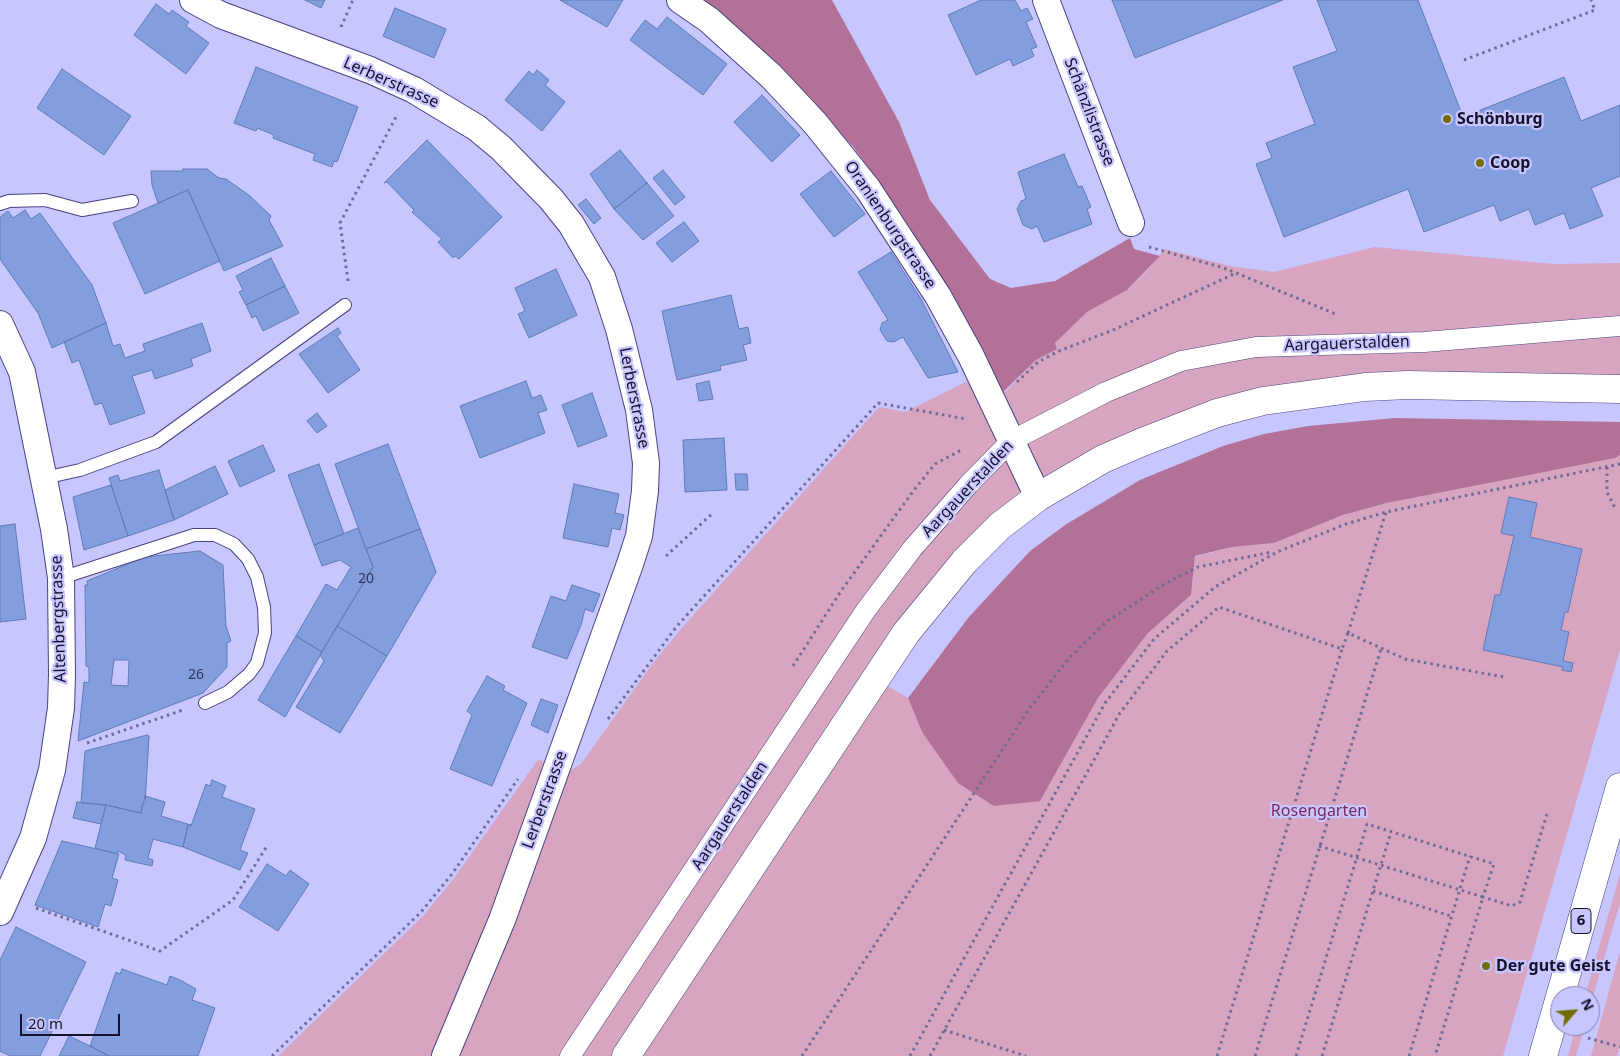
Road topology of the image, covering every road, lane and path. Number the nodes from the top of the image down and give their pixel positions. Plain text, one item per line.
1 (193, 0) edge
2 (680, 0) edge
3 (1046, 0) edge
4 (1591, 0) edge
5 (1464, 60) dead end
6 (396, 118) dead end
7 (132, 201) dead end
8 (0, 204) edge
9 (1131, 223) joint
10 (1236, 273) junction
11 (345, 304) joint
12 (1344, 317) dead end
13 (0, 324) edge
14 (1620, 326) edge
15 (1620, 389) edge
16 (992, 400) junction
17 (958, 418) dead end
18 (1011, 441) junction
19 (1620, 464) edge
20 (1607, 467) junction
21 (44, 478) junction
22 (1038, 497) junction
23 (1616, 508) dead end
24 (1386, 512) junction
25 (1277, 552) junction
26 (61, 578) junction
27 (1348, 633) junction
28 (1342, 649) junction
29 (1381, 649) junction
30 (1504, 676) dead end
31 (205, 703) joint
32 (607, 721) dead end
33 (56, 755) junction
34 (520, 777) dead end
35 (1620, 787) edge
36 (1547, 814) dead end
37 (1391, 832) junction
38 (267, 846) dead end
39 (1319, 846) junction
40 (1470, 856) junction
41 (1357, 858) junction
42 (1381, 865) junction
43 (1460, 889) junction
44 (1373, 891) junction
45 (1483, 897) junction
46 (3, 905) edge
47 (1451, 916) junction
48 (944, 1030) junction
49 (1588, 1038) dead end
50 (1620, 1047) edge
51 (272, 1056) edge
52 (445, 1056) edge
53 (570, 1056) edge
54 (626, 1056) edge
55 (802, 1056) edge
56 (910, 1056) edge
57 (930, 1056) edge
58 (1026, 1056) edge
59 (1218, 1056) edge
60 (1255, 1056) edge
61 (1296, 1056) edge
62 (1322, 1056) edge
63 (1409, 1056) edge
64 (1435, 1056) edge
65 (1543, 1056) edge

1 - 52 street, Lerberstrasse
2 - 16 street, Oranienburgstrasse
3 - 9 street, Schänzlistrasse
4 - 5 path
6 - 11 path
7 - 8 lane
9 - 10 path
10 - 12 path
10 - 16 path
11 - 21 lane
13 - 21 street, Altenbergstrasse
14 - 18 street, Aargauerstalden
15 - 22 main road
16 - 18 street, Oranienburgstrasse
17 - 32 path
18 - 22 street, Oranienburgstrasse
18 - 53 street, Aargauerstalden
19 - 20 path
20 - 23 path
20 - 24 path
21 - 26 street, Altenbergstrasse
22 - 54 main road
24 - 25 path
24 - 27 path
25 - 55 path
25 - 56 path
26 - 31 lane
26 - 33 street, Altenbergstrasse
27 - 28 path
27 - 29 path
28 - 48 path
28 - 59 path
29 - 30 path
29 - 39 path
31 - 33 path
33 - 46 street, Altenbergstrasse
34 - 51 path
35 - 65 main road, 6
36 - 45 path
37 - 40 path
37 - 41 path
37 - 42 path
38 - 46 path
39 - 41 path
39 - 60 path
40 - 43 path
40 - 45 path
41 - 42 path
41 - 61 path
42 - 43 path
42 - 44 path
43 - 45 path
43 - 47 path
44 - 47 path
44 - 62 path
45 - 64 path
47 - 63 path
48 - 57 path
48 - 58 path
49 - 50 path

